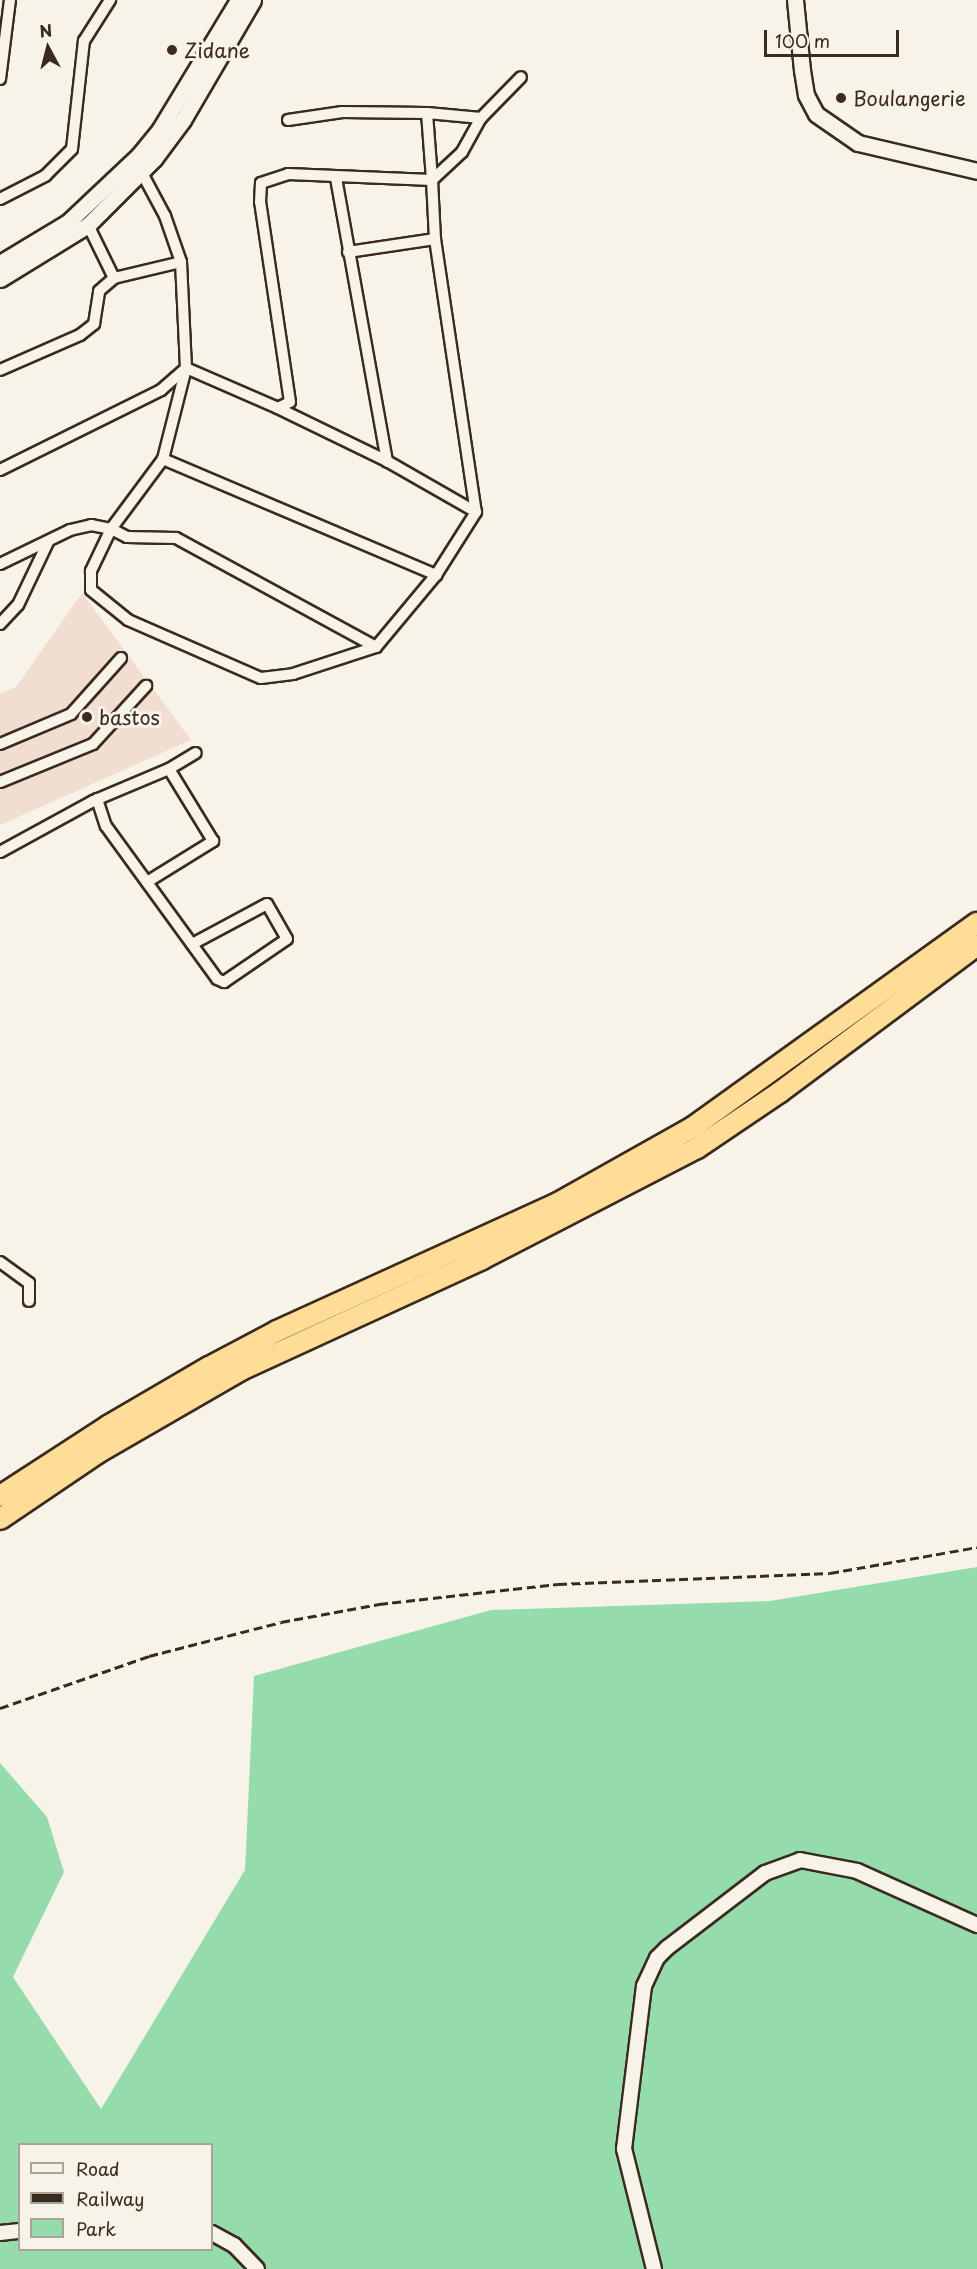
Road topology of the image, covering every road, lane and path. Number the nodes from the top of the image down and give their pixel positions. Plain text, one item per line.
1 (18, 0) edge
2 (110, 0) edge
3 (238, 0) edge
4 (253, 0) edge
5 (795, 0) edge
6 (10, 5) edge
7 (520, 77) dead end
8 (0, 79) edge
9 (427, 113) junction
10 (481, 118) junction
11 (288, 120) dead end
12 (977, 171) edge
13 (142, 173) junction
14 (336, 178) junction
15 (432, 180) junction
16 (0, 199) edge
17 (88, 225) junction
18 (435, 239) junction
19 (348, 252) junction
20 (181, 262) junction
21 (0, 263) edge
22 (114, 278) junction
23 (0, 279) edge
24 (186, 368) junction
25 (0, 370) edge
26 (278, 408) junction
27 (163, 459) junction
28 (387, 461) junction
29 (0, 470) edge
30 (476, 512) junction
31 (111, 529) junction
32 (48, 542) junction
33 (0, 564) edge
34 (436, 575) junction
35 (0, 624) edge
36 (376, 647) junction
37 (121, 658) dead end
38 (146, 686) dead end
39 (0, 744) edge
40 (196, 753) dead end
41 (169, 769) junction
42 (0, 782) edge
43 (97, 799) junction
44 (0, 852) edge
45 (147, 882) junction
46 (977, 923) edge
47 (192, 944) junction
48 (977, 945) edge
49 (0, 1262) edge
50 (29, 1301) dead end
51 (0, 1497) edge
52 (0, 1519) edge
53 (977, 1925) edge
54 (18, 2231) edge
55 (0, 2233) edge
56 (213, 2234) edge
57 (257, 2269) edge
58 (654, 2269) edge

1 - 6 street
2 - 16 street
3 - 21 main road
4 - 13 main road
5 - 12 main road
6 - 8 street
7 - 10 street
9 - 10 street
9 - 11 street
9 - 15 street
10 - 15 street
13 - 17 main road
13 - 20 street
14 - 15 street
14 - 19 street
14 - 26 street
15 - 18 street
17 - 22 street
17 - 23 main road
18 - 19 street
18 - 30 street
19 - 28 street
20 - 22 street
20 - 24 street
22 - 25 street
24 - 26 street
24 - 27 street
24 - 29 street
26 - 28 street
27 - 31 street
27 - 34 street
28 - 30 street
30 - 34 street
31 - 32 street
31 - 36 street
31 - 36 street
32 - 33 street
32 - 35 street
34 - 36 street
37 - 39 street
38 - 42 street
40 - 41 street
41 - 43 street
41 - 45 street
43 - 44 street
43 - 45 street
45 - 47 street
46 - 51 highway
47 - 47 street
48 - 52 highway
49 - 50 street
53 - 58 street
54 - 55 street
56 - 57 street

